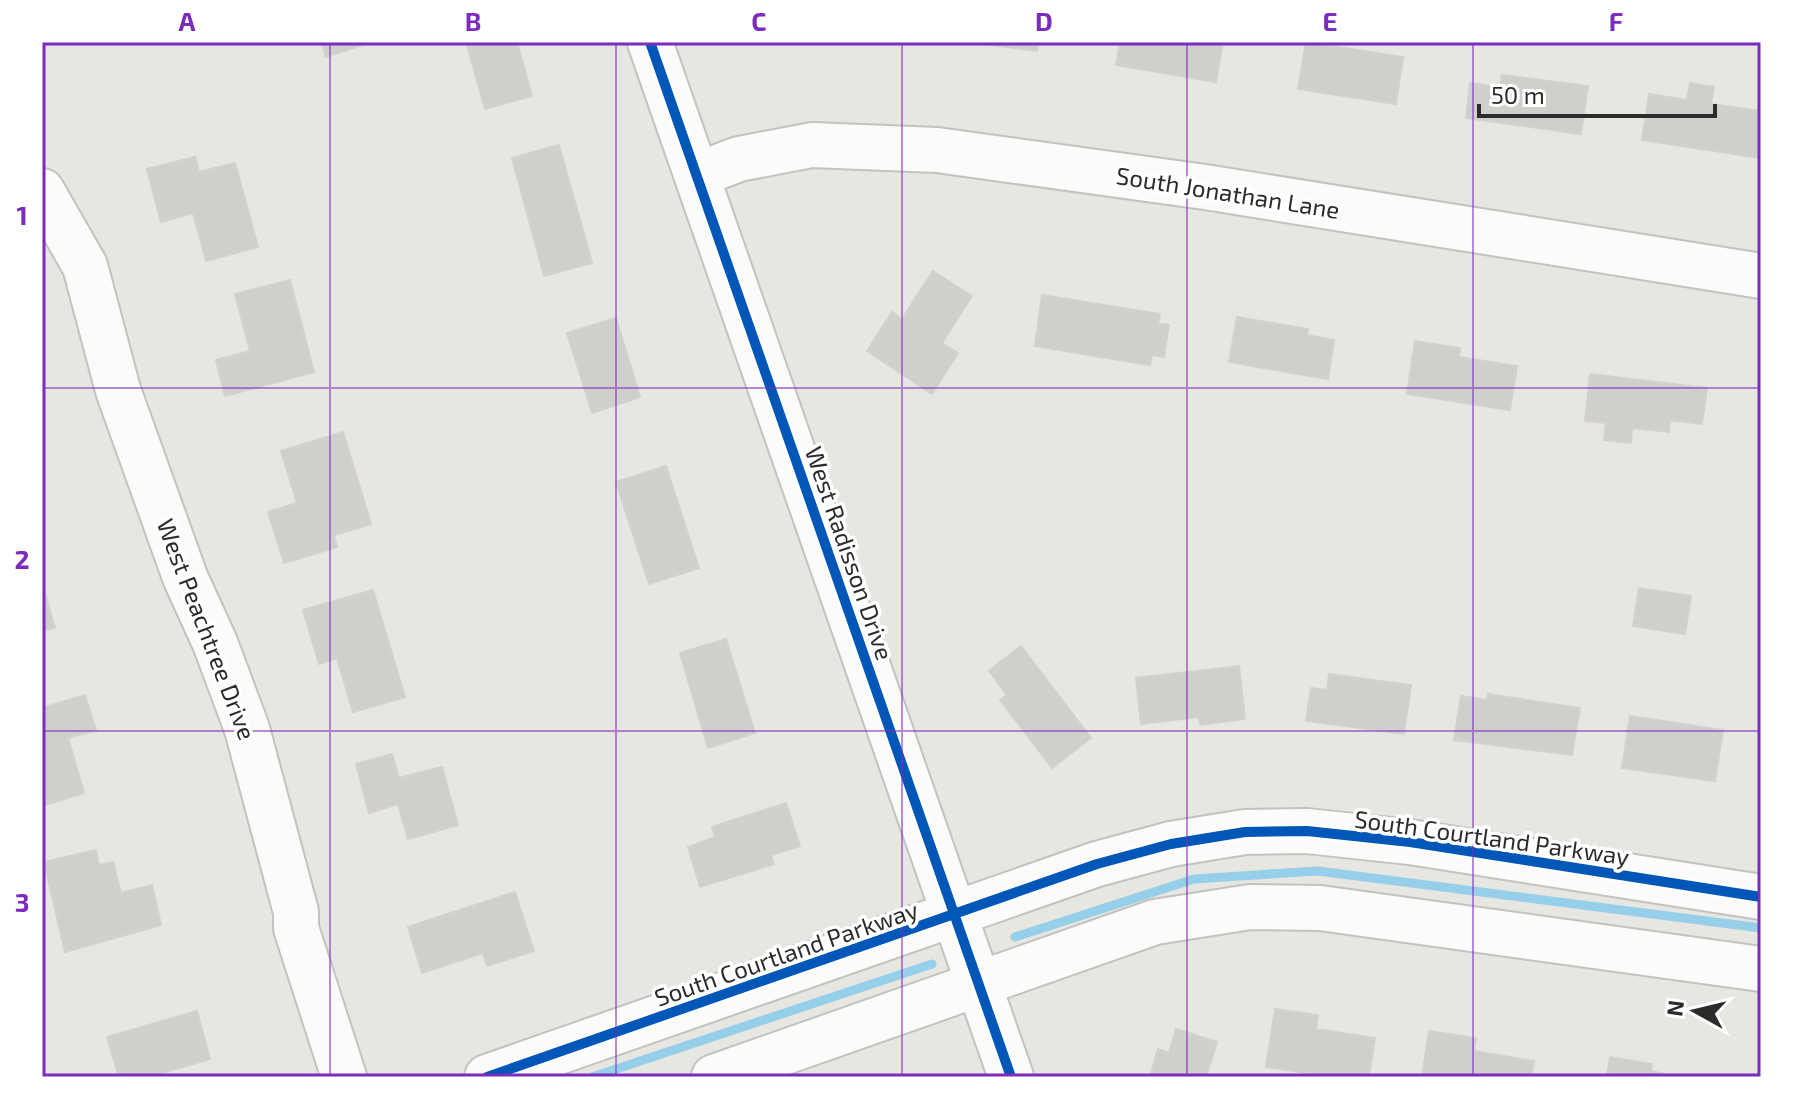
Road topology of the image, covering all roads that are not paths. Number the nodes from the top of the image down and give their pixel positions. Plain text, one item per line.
1 (650, 42) edge
2 (697, 175) junction
3 (42, 191) edge
4 (1761, 276) edge
5 (1761, 897) edge
6 (952, 916) junction
7 (1761, 969) edge
8 (977, 985) junction
9 (344, 1077) edge
10 (487, 1077) edge
11 (714, 1077) edge
12 (1011, 1077) edge

1 - 2 street, West Radisson Drive
2 - 4 street, South Jonathan Lane
2 - 6 street, West Radisson Drive
3 - 9 street, West Peachtree Drive
5 - 6 street, South Courtland Parkway
6 - 8 street, West Radisson Drive
6 - 10 street, South Courtland Parkway
7 - 8 street
8 - 11 street
8 - 12 street, West Radisson Drive

